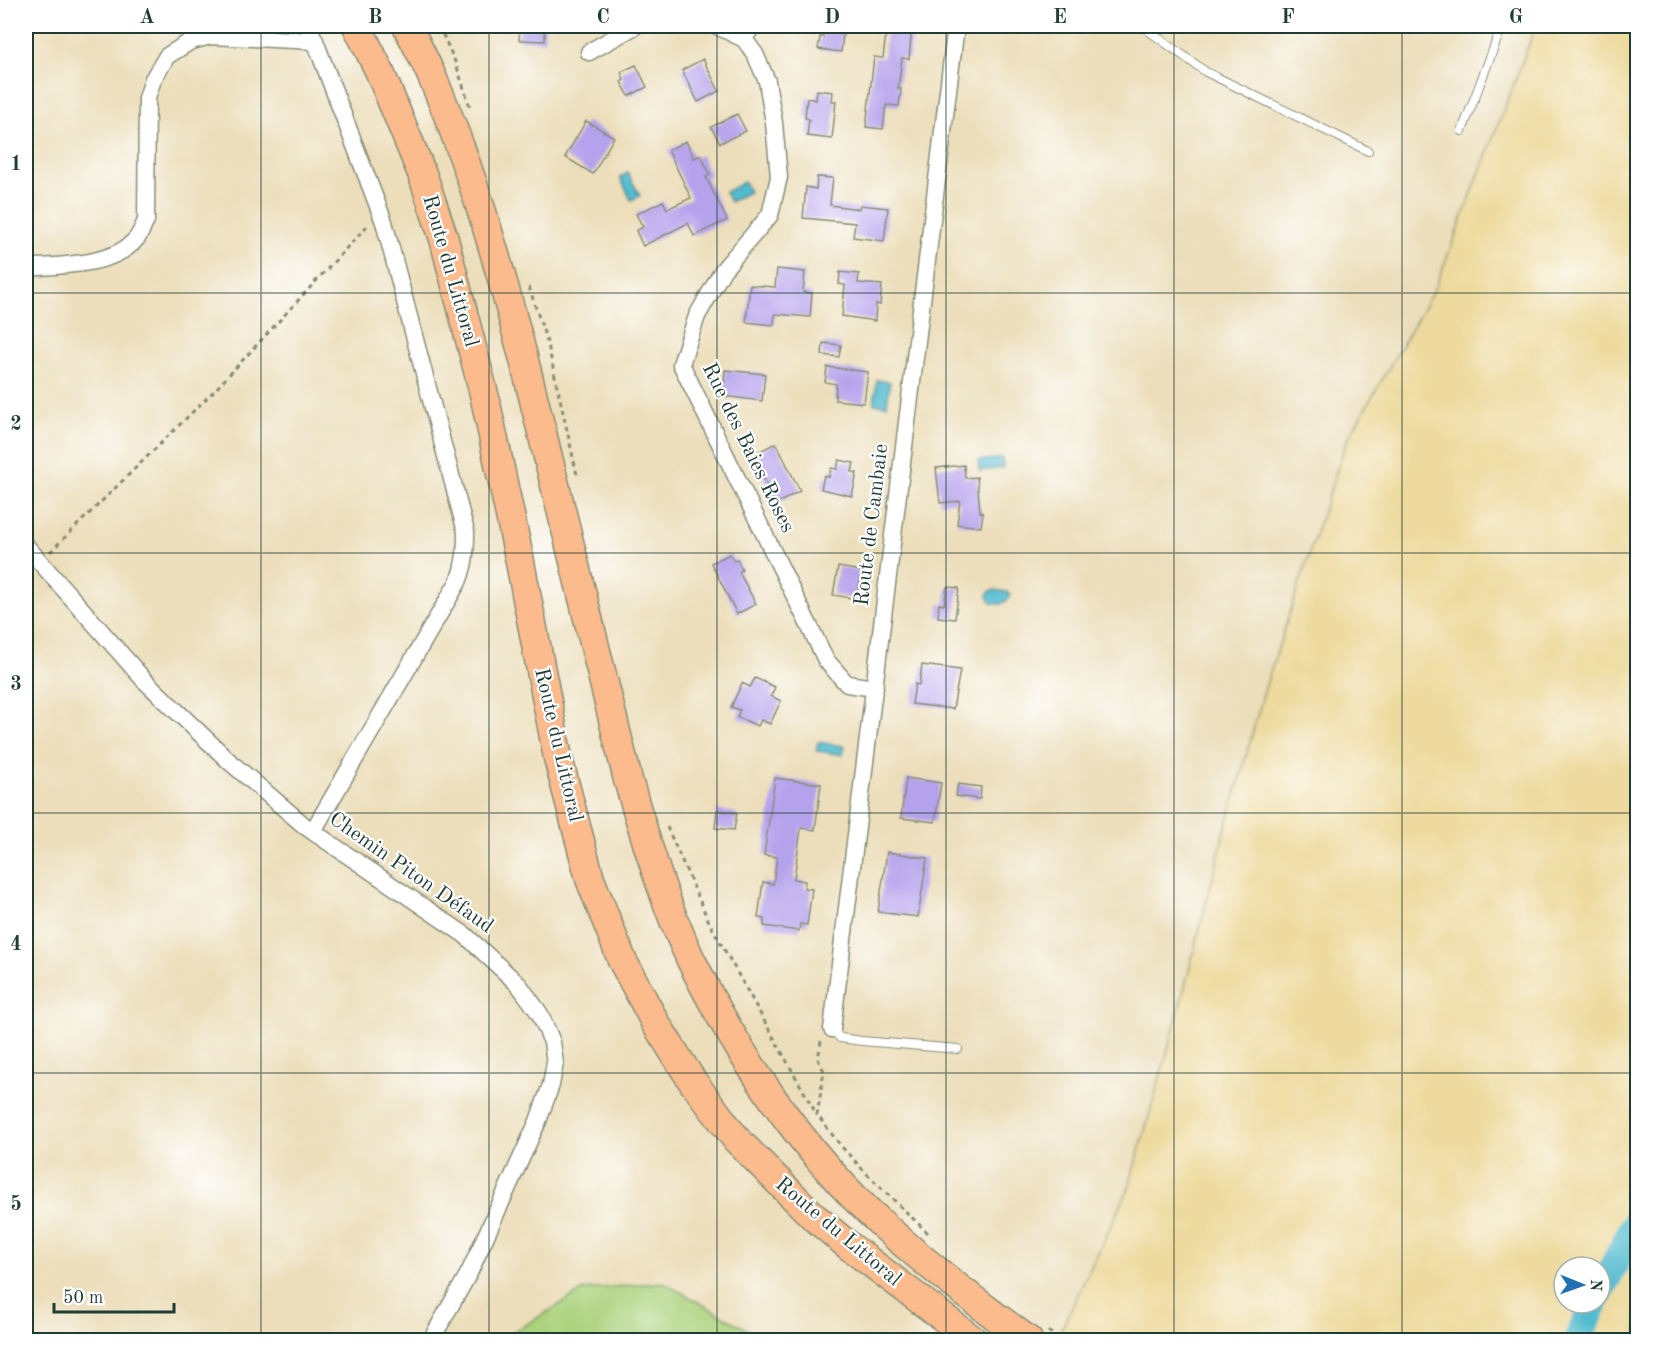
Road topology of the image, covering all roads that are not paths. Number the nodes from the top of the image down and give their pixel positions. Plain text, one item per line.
1 (357, 26) edge
2 (407, 26) edge
3 (635, 26) edge
4 (717, 26) edge
5 (956, 26) edge
6 (1142, 26) edge
7 (1502, 26) edge
8 (748, 32) edge
9 (311, 33) edge
10 (589, 52) dead end
11 (1462, 131) dead end
12 (1368, 151) dead end
13 (26, 268) edge
14 (26, 546) edge
15 (875, 688) junction
16 (313, 831) junction
17 (832, 1029) joint
18 (958, 1049) dead end
19 (969, 1338) edge
20 (431, 1341) edge
21 (1028, 1341) edge

1 - 19 highway, Route du Littoral
2 - 21 highway, Route du Littoral
3 - 10 street
4 - 8 street, Rue des Baies Roses
5 - 15 street, Route de Cambaie
6 - 12 lane
7 - 11 lane
8 - 15 street, Rue des Baies Roses
9 - 13 street
9 - 16 street
14 - 16 street, Chemin Piton Défaud
15 - 17 street, Route de Cambaie
16 - 20 street, Chemin Piton Défaud
17 - 18 lane

